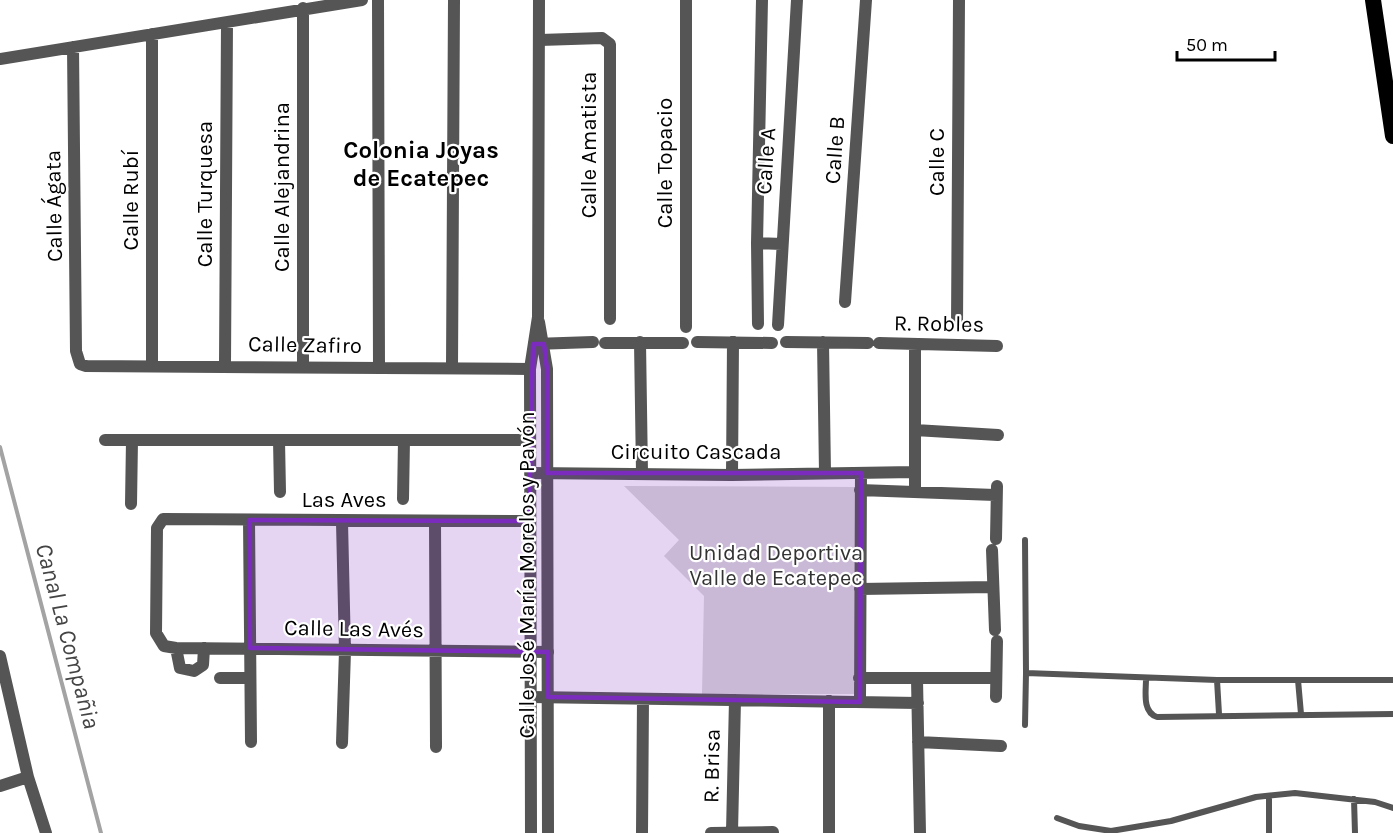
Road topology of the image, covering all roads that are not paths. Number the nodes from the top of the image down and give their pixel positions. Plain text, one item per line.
1 (362, 0) edge
2 (378, 0) edge
3 (454, 0) edge
4 (539, 0) edge
5 (686, 0) edge
6 (762, 0) edge
7 (797, 0) edge
8 (866, 0) edge
9 (959, 0) edge
10 (1372, 0) edge
11 (303, 8) junction
12 (227, 22) junction
13 (152, 34) junction
14 (540, 40) junction
15 (73, 46) junction
16 (0, 59) edge
17 (1390, 106) edge
18 (1393, 136) edge
19 (757, 243) junction
20 (782, 244) junction
21 (845, 302) dead end
22 (609, 319) dead end
23 (758, 324) dead end
24 (778, 325) dead end
25 (957, 325) dead end
26 (686, 327) dead end
27 (640, 342) junction
28 (697, 342) dead end
29 (733, 342) junction
30 (786, 342) dead end
31 (823, 342) junction
32 (683, 343) dead end
33 (772, 343) dead end
34 (539, 344) junction
35 (915, 345) junction
36 (997, 346) dead end
37 (80, 364) joint
38 (225, 365) junction
39 (152, 366) junction
40 (303, 366) junction
41 (379, 367) junction
42 (452, 368) junction
43 (530, 369) junction
44 (915, 430) junction
45 (998, 435) dead end
46 (105, 440) dead end
47 (132, 440) junction
48 (279, 440) junction
49 (404, 440) junction
50 (530, 440) junction
51 (914, 472) junction
52 (531, 473) junction
53 (548, 473) junction
54 (642, 473) junction
55 (825, 473) junction
56 (861, 473) junction
57 (732, 475) junction
58 (860, 490) junction
59 (280, 492) dead end
60 (915, 492) junction
61 (403, 499) dead end
62 (131, 504) dead end
63 (249, 520) junction
64 (435, 521) junction
65 (529, 521) junction
66 (342, 522) junction
67 (1025, 540) dead end
68 (992, 587) junction
69 (860, 589) junction
70 (160, 643) joint
71 (176, 648) junction
72 (204, 648) junction
73 (250, 648) junction
74 (345, 651) junction
75 (435, 652) junction
76 (532, 652) junction
77 (548, 652) junction
78 (0, 656) edge
79 (1026, 672) junction
80 (2, 676) edge
81 (220, 678) dead end
82 (249, 678) junction
83 (859, 678) junction
84 (995, 678) junction
85 (917, 679) junction
86 (1146, 679) junction
87 (1217, 680) junction
88 (1298, 680) junction
89 (1393, 680) edge
90 (531, 697) junction
91 (548, 697) junction
92 (996, 697) dead end
93 (643, 699) junction
94 (735, 700) junction
95 (829, 701) junction
96 (860, 702) junction
97 (918, 703) junction
98 (1219, 714) junction
99 (1301, 714) junction
100 (1393, 714) edge
101 (1025, 725) dead end
102 (251, 742) dead end
103 (918, 742) junction
104 (342, 743) dead end
105 (1001, 746) dead end
106 (436, 747) dead end
107 (28, 777) junction
108 (0, 786) edge
109 (1269, 796) junction
110 (1354, 799) junction
111 (1393, 808) edge
112 (1056, 818) dead end
113 (732, 832) edge
114 (773, 832) edge
115 (1098, 832) edge
116 (46, 833) edge
117 (531, 833) edge
118 (548, 833) edge
119 (642, 833) edge
120 (711, 833) edge
121 (829, 833) edge
122 (920, 833) edge
123 (1269, 833) edge
124 (1355, 833) edge

1 - 11 street
2 - 41 street
3 - 42 street
4 - 14 street, Calle José María Morelos y Pavón
5 - 26 street, Calle Topacio
6 - 19 street
7 - 20 street, Calle A
8 - 21 street, Calle B
9 - 25 street, Calle C
10 - 17 highway
11 - 12 street
11 - 40 street, Calle Alejandrina
12 - 13 street
12 - 38 street, Calle Turquesa
13 - 15 street
13 - 39 street, Calle Rubí
14 - 22 street, Calle Amatista
14 - 34 street, Calle José María Morelos y Pavón
15 - 16 street
15 - 37 street, Calle Ágata
17 - 18 highway
19 - 20 street
19 - 23 street
20 - 24 street, Calle A
27 - 32 street
27 - 34 street
27 - 54 street
28 - 29 street
29 - 33 street
29 - 57 street
30 - 31 street, R. Robles
31 - 35 street, R. Robles
31 - 55 street
34 - 43 street, Calle José María Morelos y Pavón
34 - 53 street, Calle José María Morelos y Pavón
35 - 36 street, R. Robles
35 - 44 street
37 - 39 street, Calle Zafiro
38 - 39 street, Calle Zafiro
38 - 40 street, Calle Zafiro
40 - 41 street, Calle Zafiro
41 - 42 street, Calle Zafiro
42 - 43 street, Calle Zafiro
43 - 50 street, Calle José María Morelos y Pavón
44 - 45 street
44 - 51 street
46 - 47 street
47 - 48 street
47 - 62 street
48 - 49 street
48 - 59 street
49 - 50 street
49 - 61 street
50 - 52 street, Calle José María Morelos y Pavón
51 - 56 street, Circuito Cascada
51 - 60 street
52 - 53 street, Circuito Cascada
52 - 65 street, Calle José María Morelos y Pavón
53 - 54 street, Circuito Cascada
53 - 77 street, Calle José María Morelos y Pavón
54 - 57 street, Circuito Cascada
55 - 56 street, Circuito Cascada
55 - 57 street, Circuito Cascada
56 - 58 street
58 - 60 street
58 - 69 street
60 - 68 street
63 - 66 street, Las Aves
63 - 70 street, Las Aves
63 - 73 street
64 - 65 street, Las Aves
64 - 66 street, Las Aves
64 - 75 street
65 - 76 street, Calle José María Morelos y Pavón
66 - 74 street
67 - 79 lane
68 - 69 street
68 - 84 street
69 - 83 street
70 - 71 street, Calle Las Avés
71 - 72 street, Calle Las Avés
71 - 72 street
72 - 73 street, Calle Las Avés
73 - 74 street, Calle Las Avés
73 - 82 street
74 - 75 street, Calle Las Avés
74 - 104 street
75 - 76 street, Calle Las Avés
75 - 106 street
76 - 77 street, Calle Las Avés
76 - 90 street, Calle José María Morelos y Pavón
77 - 91 street, Calle José María Morelos y Pavón
78 - 80 street
79 - 86 lane
79 - 101 lane
80 - 107 street
81 - 82 street
82 - 102 street
83 - 85 street
83 - 96 street
84 - 85 street
84 - 92 street
85 - 97 street
86 - 87 lane
86 - 98 lane
87 - 88 lane
87 - 98 lane
88 - 89 lane
88 - 99 lane
90 - 91 street
90 - 117 street, Calle José María Morelos y Pavón
91 - 93 street
91 - 118 street, Calle José María Morelos y Pavón
93 - 94 street
93 - 119 street
94 - 95 street
94 - 113 street, R. Brisa
95 - 96 street
95 - 121 street
96 - 97 street
97 - 103 street
98 - 99 lane
99 - 100 lane
103 - 105 street
103 - 122 street
107 - 108 street
107 - 116 street
109 - 110 lane
109 - 115 lane
109 - 123 lane
110 - 111 lane
110 - 124 lane
112 - 115 lane
113 - 114 street, R. Brisa
113 - 120 street, R. Brisa

